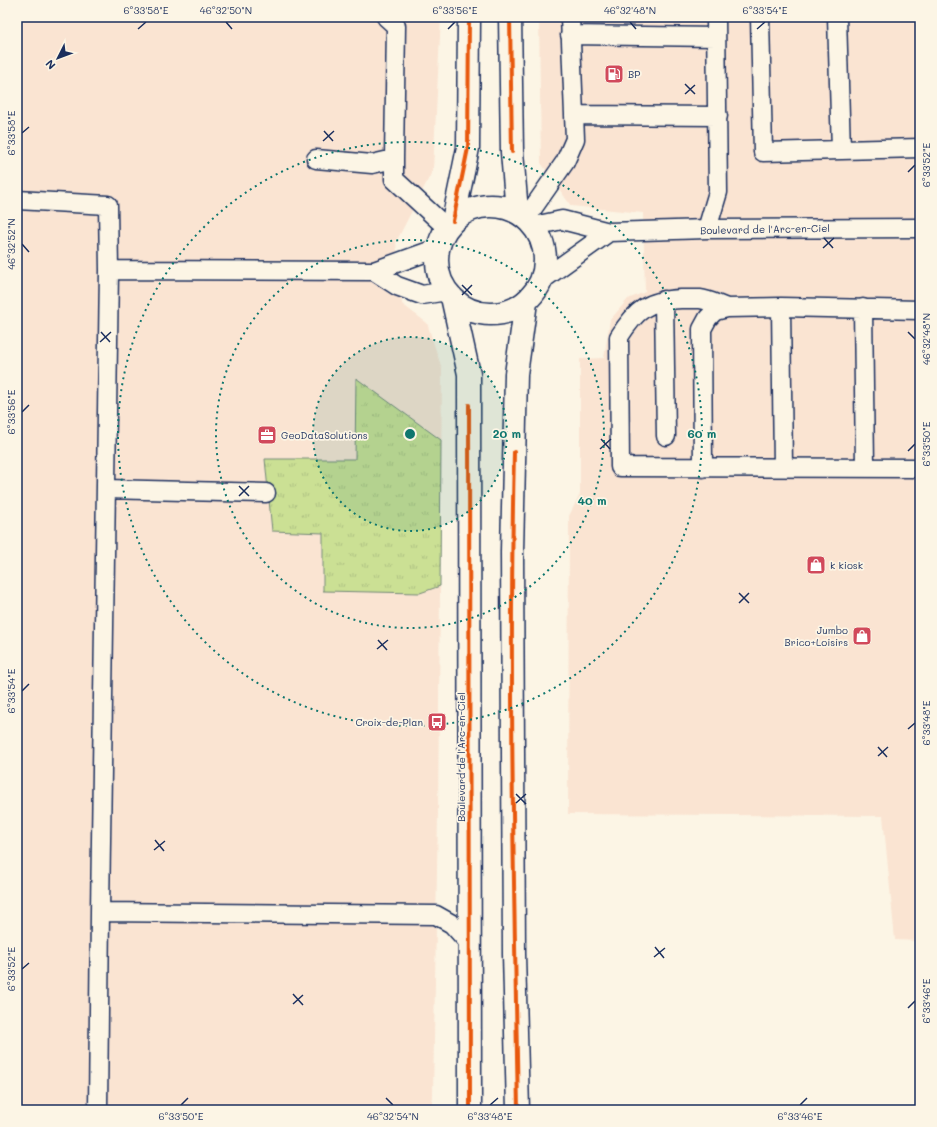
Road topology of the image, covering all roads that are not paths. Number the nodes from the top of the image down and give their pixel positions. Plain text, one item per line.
1 (386, 17) edge
2 (510, 17) edge
3 (570, 17) edge
4 (716, 17) edge
5 (760, 17) edge
6 (838, 17) edge
7 (468, 18) edge
8 (570, 35) junction
9 (716, 37) junction
10 (574, 114) junction
11 (718, 116) junction
12 (920, 148) edge
13 (841, 150) junction
14 (316, 159) dead end
15 (394, 159) junction
16 (17, 200) edge
17 (526, 219) junction
18 (920, 228) edge
19 (707, 229) junction
20 (446, 232) junction
21 (609, 232) junction
22 (110, 270) junction
23 (374, 271) junction
24 (542, 280) junction
25 (449, 294) junction
26 (664, 300) junction
27 (526, 302) junction
28 (781, 307) junction
29 (727, 308) junction
30 (863, 308) junction
31 (920, 310) edge
32 (666, 436) dead end
33 (865, 467) junction
34 (703, 468) junction
35 (782, 468) junction
36 (920, 468) edge
37 (106, 489) junction
38 (266, 493) dead end
39 (100, 912) junction
40 (469, 943) junction
41 (98, 1110) edge
42 (470, 1110) edge
43 (518, 1110) edge

1 - 15 lane
2 - 17 main road
3 - 8 lane
4 - 9 lane
5 - 13 lane
6 - 13 lane
7 - 20 main road
8 - 9 lane
8 - 10 lane
9 - 11 lane
10 - 11 lane
10 - 17 lane
11 - 19 lane
12 - 13 lane
14 - 15 lane
15 - 20 lane
16 - 22 lane
17 - 20 main road
17 - 21 lane, Boulevard de l'Arc-en-Ciel
17 - 24 main road
18 - 19 lane, Boulevard de l'Arc-en-Ciel
19 - 21 lane, Boulevard de l'Arc-en-Ciel
20 - 23 lane
20 - 25 main road
21 - 24 lane
22 - 23 lane
22 - 37 lane
23 - 25 lane
24 - 27 main road
25 - 27 main road
25 - 40 main road, Boulevard de l'Arc-en-Ciel
26 - 29 lane
26 - 32 lane
26 - 34 lane
27 - 43 main road
28 - 29 lane
28 - 30 lane
28 - 35 lane
29 - 34 lane
30 - 31 lane
30 - 33 lane
33 - 35 lane
33 - 36 lane
34 - 35 lane
37 - 38 lane
37 - 39 lane
39 - 40 lane
39 - 41 lane
40 - 42 main road, Boulevard de l'Arc-en-Ciel

